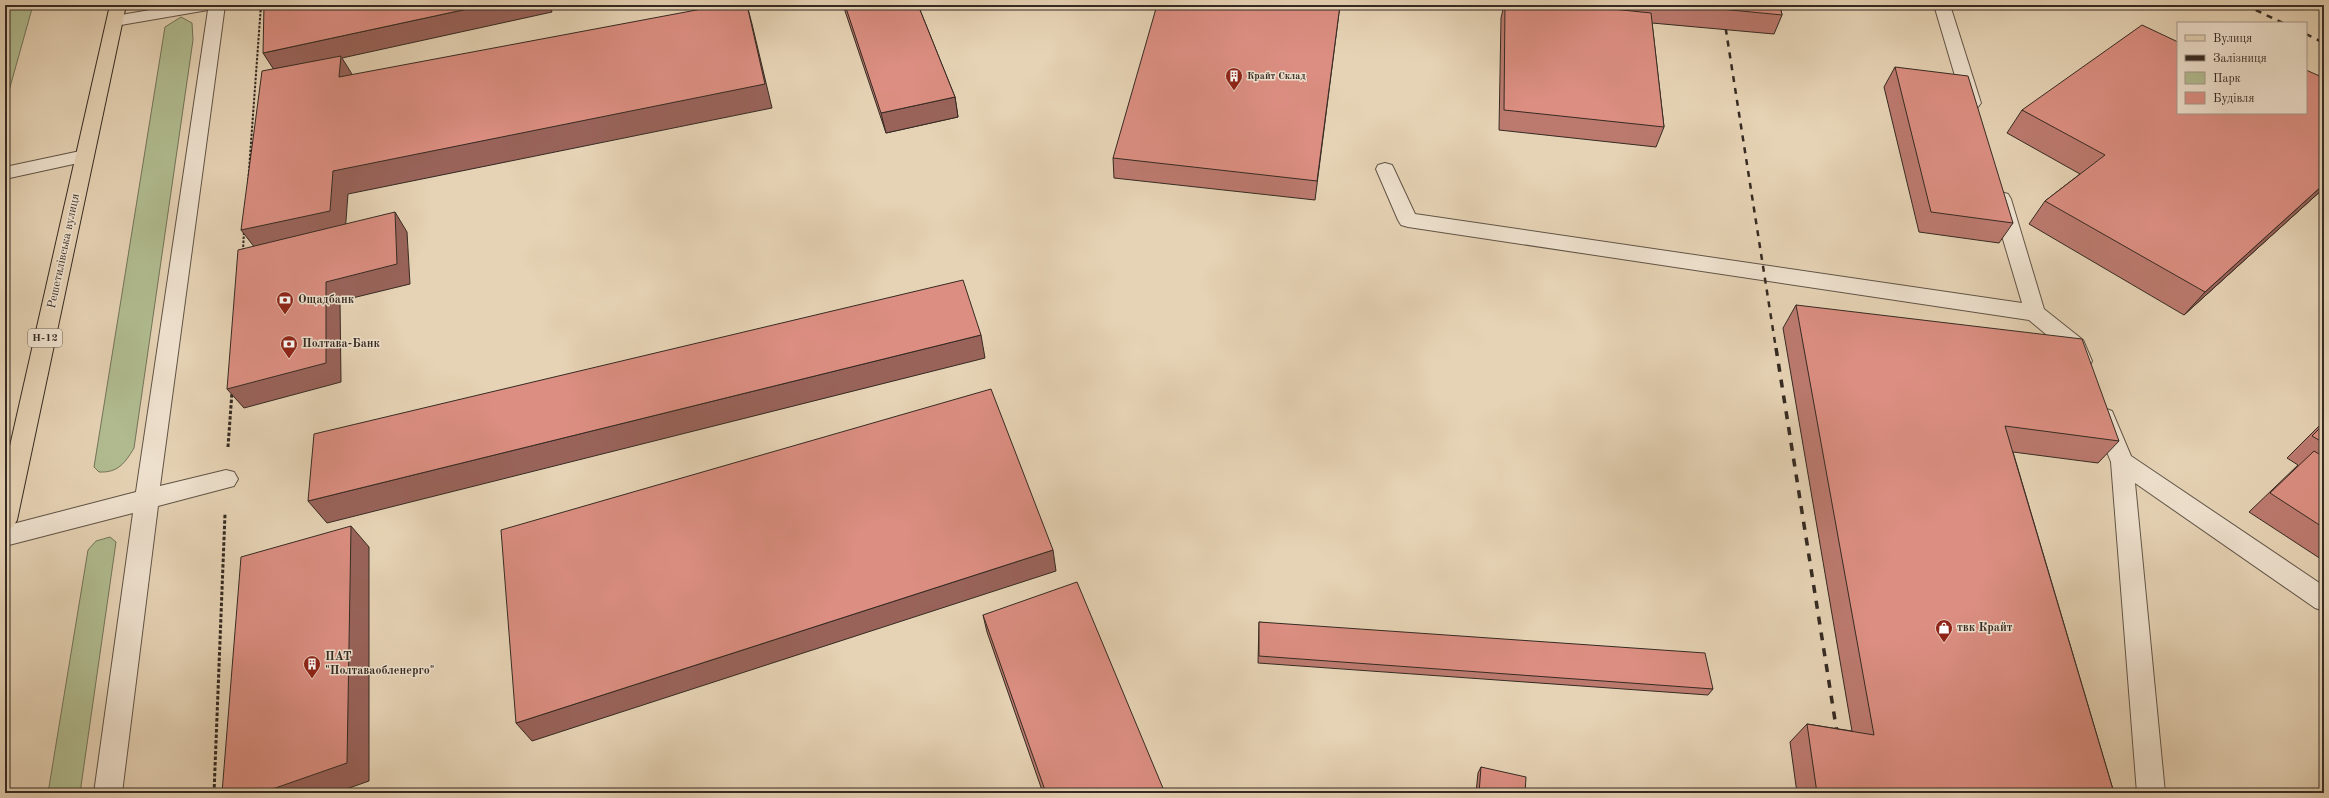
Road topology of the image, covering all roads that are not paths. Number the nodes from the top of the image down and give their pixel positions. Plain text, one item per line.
1 (208, 5) edge
2 (217, 5) edge
3 (1942, 5) edge
4 (117, 13) edge
5 (1976, 118) edge
6 (85, 156) junction
7 (1385, 169) dead end
8 (5, 174) edge
9 (1996, 185) edge
10 (2035, 313) junction
11 (2087, 375) edge
12 (2096, 397) edge
13 (2122, 462) junction
14 (226, 479) road end
15 (147, 501) junction
16 (5, 520) edge
17 (5, 536) edge
18 (2324, 600) edge
19 (108, 793) edge
20 (2151, 793) edge

1 - 4 lane
2 - 15 lane
3 - 5 lane
4 - 6 main road, Решетилівська вулиця / Н-12
6 - 8 lane
6 - 16 main road, Решетилівська вулиця / Н-12
7 - 10 lane
9 - 10 lane
10 - 11 lane
12 - 13 lane
13 - 18 lane
13 - 20 lane
14 - 15 lane
15 - 17 lane
15 - 19 lane

